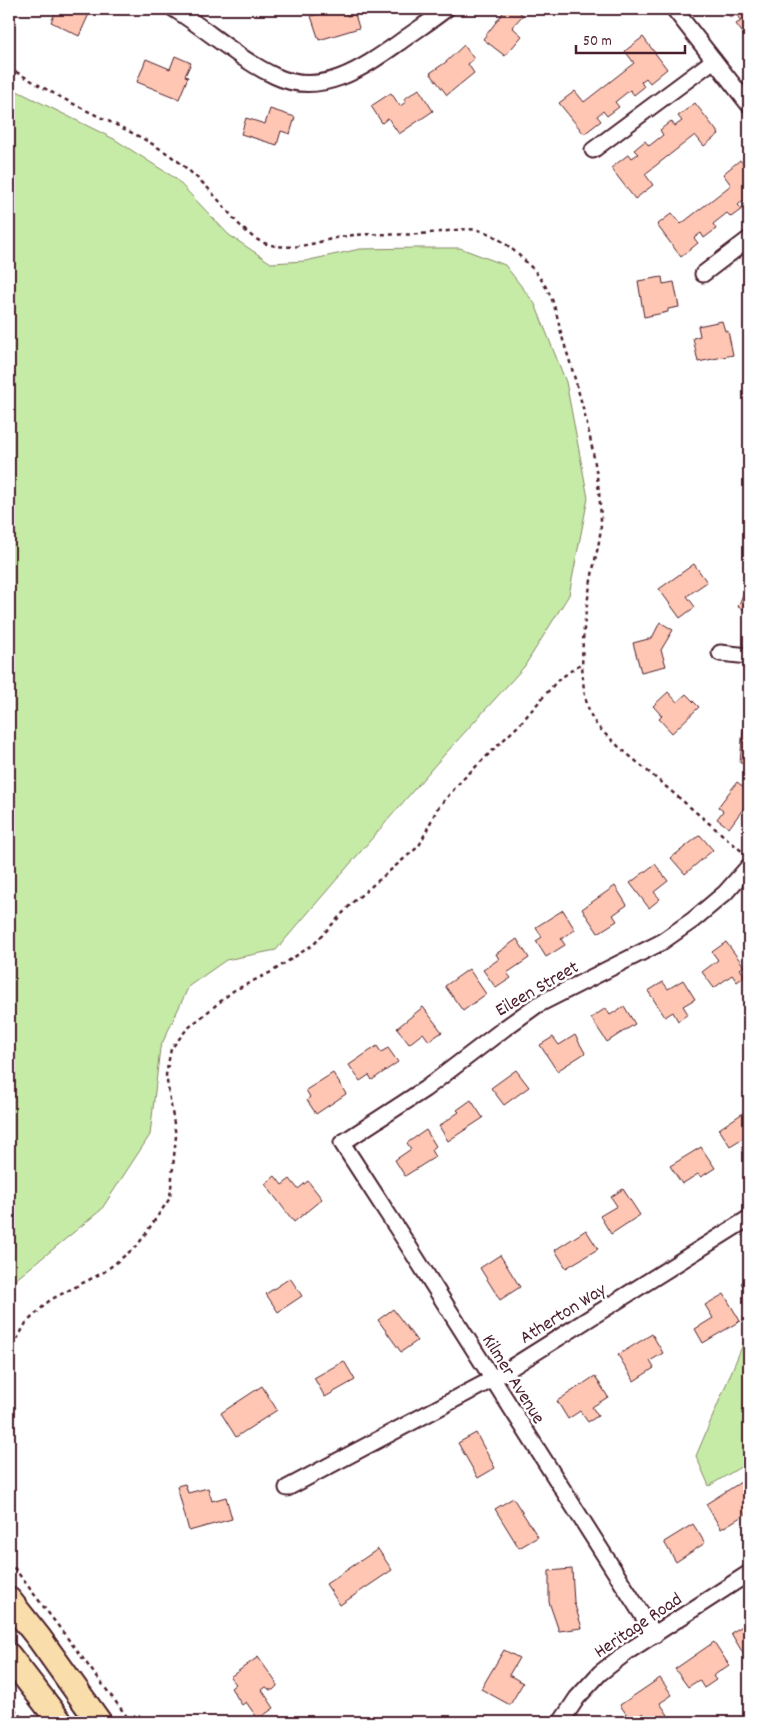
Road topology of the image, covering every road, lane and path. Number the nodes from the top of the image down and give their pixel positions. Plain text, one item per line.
1 (174, 9) edge
2 (446, 9) edge
3 (674, 9) edge
4 (714, 60) junction
5 (9, 68) edge
6 (749, 105) edge
7 (593, 150) dead end
8 (749, 239) edge
9 (703, 274) dead end
10 (720, 653) dead end
11 (749, 656) edge
12 (583, 662) junction
13 (749, 857) edge
14 (749, 866) edge
15 (342, 1143) joint
16 (749, 1218) edge
17 (9, 1354) edge
18 (493, 1379) junction
19 (286, 1488) dead end
20 (9, 1561) edge
21 (749, 1573) edge
22 (9, 1600) edge
23 (655, 1635) junction
24 (9, 1656) edge
25 (9, 1702) edge
26 (25, 1722) edge
27 (60, 1722) edge
28 (99, 1722) edge
29 (131, 1722) edge
30 (561, 1722) edge

1 - 2 street
3 - 4 street
4 - 6 street
4 - 7 street
5 - 12 path
8 - 9 street
10 - 11 street
12 - 13 path
12 - 17 path
14 - 15 street, Eileen Street
15 - 18 street, Kilmer Avenue
16 - 18 street, Atherton Way
18 - 19 street, Atherton Way
18 - 23 street, Kilmer Avenue
20 - 29 path
21 - 23 street, Heritage Road
22 - 28 main road
23 - 30 street, Heritage Road
24 - 27 main road
25 - 26 path

